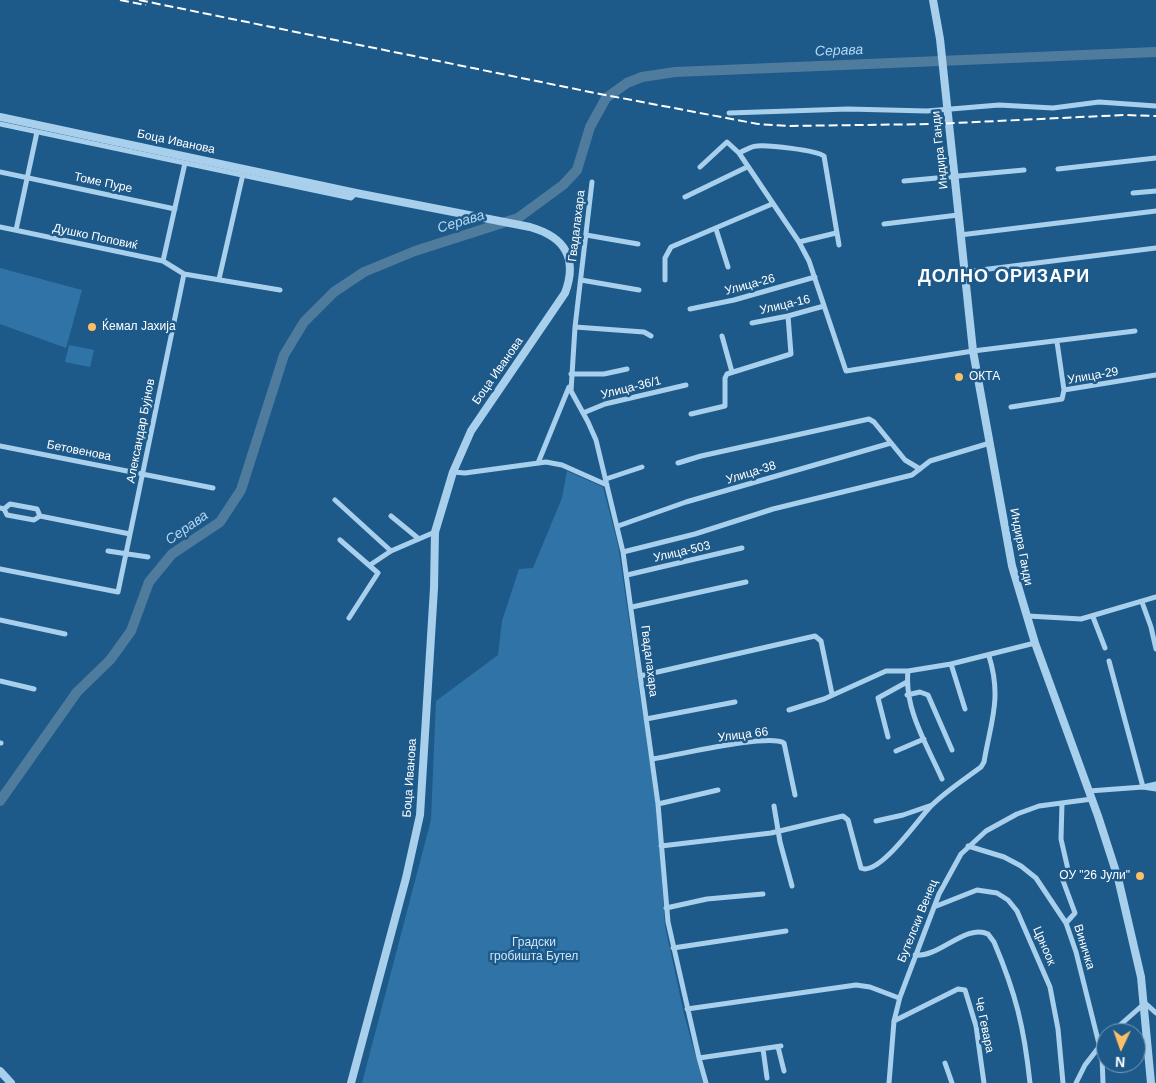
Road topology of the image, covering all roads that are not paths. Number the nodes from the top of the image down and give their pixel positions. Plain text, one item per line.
1 (933, 0) edge
2 (1156, 106) edge
3 (947, 110) junction
4 (729, 113) dead end
5 (0, 117) edge
6 (0, 124) edge
7 (37, 132) junction
8 (85, 139) junction
9 (739, 153) junction
10 (1156, 158) edge
11 (185, 163) junction
12 (700, 167) dead end
13 (747, 167) junction
14 (1058, 169) dead end
15 (1024, 170) dead end
16 (0, 172) edge
17 (244, 172) junction
18 (28, 178) junction
19 (955, 178) junction
20 (904, 181) dead end
21 (592, 182) dead end
22 (1156, 191) edge
23 (1133, 193) dead end
24 (685, 197) dead end
25 (772, 204) junction
26 (175, 209) junction
27 (1156, 211) edge
28 (958, 215) junction
29 (884, 224) dead end
30 (0, 227) edge
31 (716, 229) junction
32 (16, 230) junction
33 (836, 233) junction
34 (960, 235) junction
35 (586, 236) junction
36 (799, 242) junction
37 (638, 244) dead end
38 (839, 245) dead end
39 (1156, 248) edge
40 (163, 261) junction
41 (571, 266) junction
42 (728, 267) dead end
43 (965, 272) junction
44 (582, 273) junction
45 (184, 274) junction
46 (815, 277) junction
47 (220, 279) junction
48 (581, 280) junction
49 (665, 280) dead end
50 (280, 290) dead end
51 (639, 290) dead end
52 (824, 306) junction
53 (690, 309) dead end
54 (788, 316) junction
55 (752, 323) dead end
56 (575, 327) junction
57 (1136, 331) dead end
58 (651, 336) dead end
59 (722, 336) dead end
60 (1057, 342) junction
61 (973, 351) junction
62 (627, 369) dead end
63 (732, 372) junction
64 (571, 374) junction
65 (1156, 375) edge
66 (686, 385) dead end
67 (570, 386) junction
68 (1064, 390) junction
69 (1011, 407) dead end
70 (582, 413) junction
71 (691, 414) dead end
72 (891, 443) junction
73 (990, 443) junction
74 (0, 446) edge
75 (538, 463) junction
76 (678, 463) dead end
77 (642, 467) dead end
78 (920, 469) junction
79 (453, 472) junction
80 (142, 474) junction
81 (607, 482) junction
82 (213, 488) dead end
83 (335, 500) dead end
84 (2, 508) edge
85 (40, 516) junction
86 (391, 516) dead end
87 (618, 526) junction
88 (435, 532) junction
89 (130, 534) junction
90 (419, 539) junction
91 (340, 540) dead end
92 (742, 548) dead end
93 (108, 551) dead end
94 (392, 551) junction
95 (623, 552) junction
96 (126, 554) junction
97 (148, 557) dead end
98 (370, 565) junction
99 (0, 569) edge
100 (627, 575) junction
101 (746, 582) dead end
102 (1156, 598) edge
103 (1142, 602) junction
104 (632, 607) junction
105 (1028, 616) junction
106 (1093, 617) junction
107 (349, 618) dead end
108 (0, 620) edge
109 (66, 634) dead end
110 (1035, 643) junction
111 (1105, 648) dead end
112 (1156, 649) edge
113 (989, 656) junction
114 (1109, 660) dead end
115 (951, 664) junction
116 (908, 671) junction
117 (640, 676) junction
118 (0, 681) edge
119 (907, 682) junction
120 (34, 688) dead end
121 (832, 694) junction
122 (907, 695) junction
123 (736, 702) dead end
124 (966, 709) dead end
125 (789, 710) dead end
126 (646, 719) junction
127 (888, 737) dead end
128 (924, 739) junction
129 (952, 750) dead end
130 (896, 751) dead end
131 (652, 760) junction
132 (942, 779) dead end
133 (1156, 784) edge
134 (1143, 787) junction
135 (1156, 788) edge
136 (718, 790) dead end
137 (795, 795) dead end
138 (1090, 795) junction
139 (658, 804) junction
140 (1062, 804) junction
141 (932, 805) junction
142 (774, 806) dead end
143 (876, 821) dead end
144 (778, 832) junction
145 (661, 846) junction
146 (968, 846) junction
147 (1069, 874) dead end
148 (1062, 878) dead end
149 (792, 886) dead end
150 (763, 894) dead end
151 (666, 908) junction
152 (934, 908) junction
153 (1066, 923) junction
154 (786, 932) dead end
155 (673, 948) junction
156 (914, 956) junction
157 (899, 998) junction
158 (1145, 1003) junction
159 (687, 1009) junction
160 (1156, 1013) edge
161 (894, 1020) junction
162 (1122, 1023) edge
163 (1096, 1033) edge
164 (763, 1049) junction
165 (1096, 1050) edge
166 (699, 1058) junction
167 (945, 1063) dead end
168 (0, 1071) edge
169 (784, 1071) dead end
170 (767, 1078) dead end
171 (11, 1083) edge
172 (351, 1083) edge
173 (706, 1083) edge
174 (889, 1083) edge
175 (952, 1083) edge
176 (984, 1083) edge
177 (1030, 1083) edge
178 (1063, 1083) edge
179 (1076, 1083) edge
180 (1151, 1083) edge

1 - 3 street, Индира Ганди
2 - 3 street
3 - 4 street
3 - 19 street, Индира Ганди
5 - 8 street, Боца Иванова
6 - 7 street
7 - 8 street
7 - 18 street
8 - 11 street
8 - 17 street, Боца Иванова
9 - 12 street
9 - 13 street
9 - 33 street
10 - 14 street
11 - 17 street
11 - 26 street
13 - 24 street
13 - 25 street
15 - 19 street
16 - 18 street, Томе Пуре
17 - 41 street, Боца Иванова
17 - 47 street
18 - 26 street, Томе Пуре
18 - 32 street
19 - 20 street
19 - 28 street, Индира Ганди
21 - 35 street, Гвадалахара
22 - 23 street
25 - 31 street
25 - 36 street
26 - 40 street
27 - 34 street
28 - 29 street
28 - 34 street, Индира Ганди
30 - 32 street, Душко Поповиќ
31 - 42 street
31 - 49 street
32 - 40 street, Душко Поповиќ
33 - 36 street
33 - 38 street
34 - 43 street, Индира Ганди
35 - 37 street
35 - 44 street, Гвадалахара
36 - 46 street
39 - 43 street
40 - 45 street, Душко Поповиќ
41 - 44 street, Гвадалахара
41 - 79 street, Боца Иванова
43 - 61 street, Индира Ганди
44 - 48 street, Гвадалахара
45 - 47 street
45 - 80 street, Александар Бујнов
46 - 52 street
46 - 53 street, Улица-26
47 - 50 street
48 - 51 street
48 - 56 street, Гвадалахара
52 - 54 street, Улица-16
52 - 61 street
54 - 55 street, Улица-16
54 - 63 street
56 - 58 street
56 - 64 street, Гвадалахара
57 - 60 street
59 - 63 street
60 - 61 street
60 - 68 street
61 - 73 street, Индира Ганди
62 - 64 street
63 - 71 street
64 - 67 street, Гвадалахара
65 - 68 street, Улица-29
66 - 70 street, Улица-36/1
67 - 70 street, Гвадалахара
67 - 75 street
68 - 69 street, Улица-29
70 - 81 street, Гвадалахара
72 - 76 street
72 - 78 street
72 - 87 street, Улица-38
73 - 78 street
73 - 105 street, Индира Ганди
74 - 80 street, Бетовенова
75 - 79 street
75 - 81 street
77 - 81 street
78 - 95 street
79 - 88 street, Боца Иванова
80 - 82 street, Бетовенова
80 - 89 street, Александар Бујнов
81 - 87 street, Гвадалахара
83 - 94 street
84 - 85 street
84 - 85 street
85 - 89 street
86 - 90 street
87 - 95 street, Гвадалахара
88 - 90 street
88 - 172 street, Боца Иванова
89 - 96 street, Александар Бујнов
90 - 94 street
91 - 98 street
92 - 100 street, Улица-503
93 - 96 street
94 - 98 street
95 - 100 street, Гвадалахара
96 - 97 street
96 - 99 street, Александар Бујнов
98 - 107 street
100 - 104 street, Гвадалахара
101 - 104 street
102 - 103 street
103 - 106 street
103 - 112 street
104 - 117 street, Гвадалахара
105 - 106 street
105 - 110 street, Индира Ганди
106 - 111 street
108 - 109 street
110 - 113 street
110 - 138 street, Индира Ганди
113 - 115 street
113 - 141 street
114 - 134 street
115 - 116 street
115 - 124 street
116 - 119 street
116 - 121 street
117 - 121 street
117 - 126 street, Гвадалахара
118 - 120 street
119 - 122 street
119 - 127 street
121 - 125 street
122 - 128 street
122 - 129 street
123 - 126 street
126 - 131 street, Гвадалахара
128 - 130 street
128 - 132 street
131 - 137 street, Улица 66
131 - 139 street, Гвадалахара
133 - 134 street, Бутелски Венец
134 - 135 street
134 - 138 street, Бутелски Венец
136 - 139 street
138 - 140 street, Бутелски Венец
138 - 158 street, Индира Ганди
139 - 145 street, Гвадалахара
140 - 146 street, Бутелски Венец
140 - 147 street
141 - 143 street
141 - 144 street
142 - 144 street
144 - 145 street
144 - 149 street
145 - 151 street, Гвадалахара
146 - 152 street, Бутелски Венец
146 - 153 street, Виничка
148 - 153 street
150 - 151 street
151 - 155 street, Гвадалахара
152 - 156 street, Бутелски Венец
152 - 178 street, Црноок
153 - 163 street, Виничка
154 - 155 street
155 - 159 street, Гвадалахара
156 - 157 street, Бутелски Венец
156 - 177 street
157 - 159 street
157 - 161 street, Бутелски Венец
158 - 160 street
158 - 162 street
158 - 180 street, Индира Ганди
159 - 166 street, Гвадалахара
161 - 174 street, Бутелски Венец
161 - 176 street, Че Гевара
164 - 166 street
164 - 169 street
164 - 170 street
165 - 179 street
166 - 173 street, Гвадалахара
167 - 175 street
168 - 171 street

